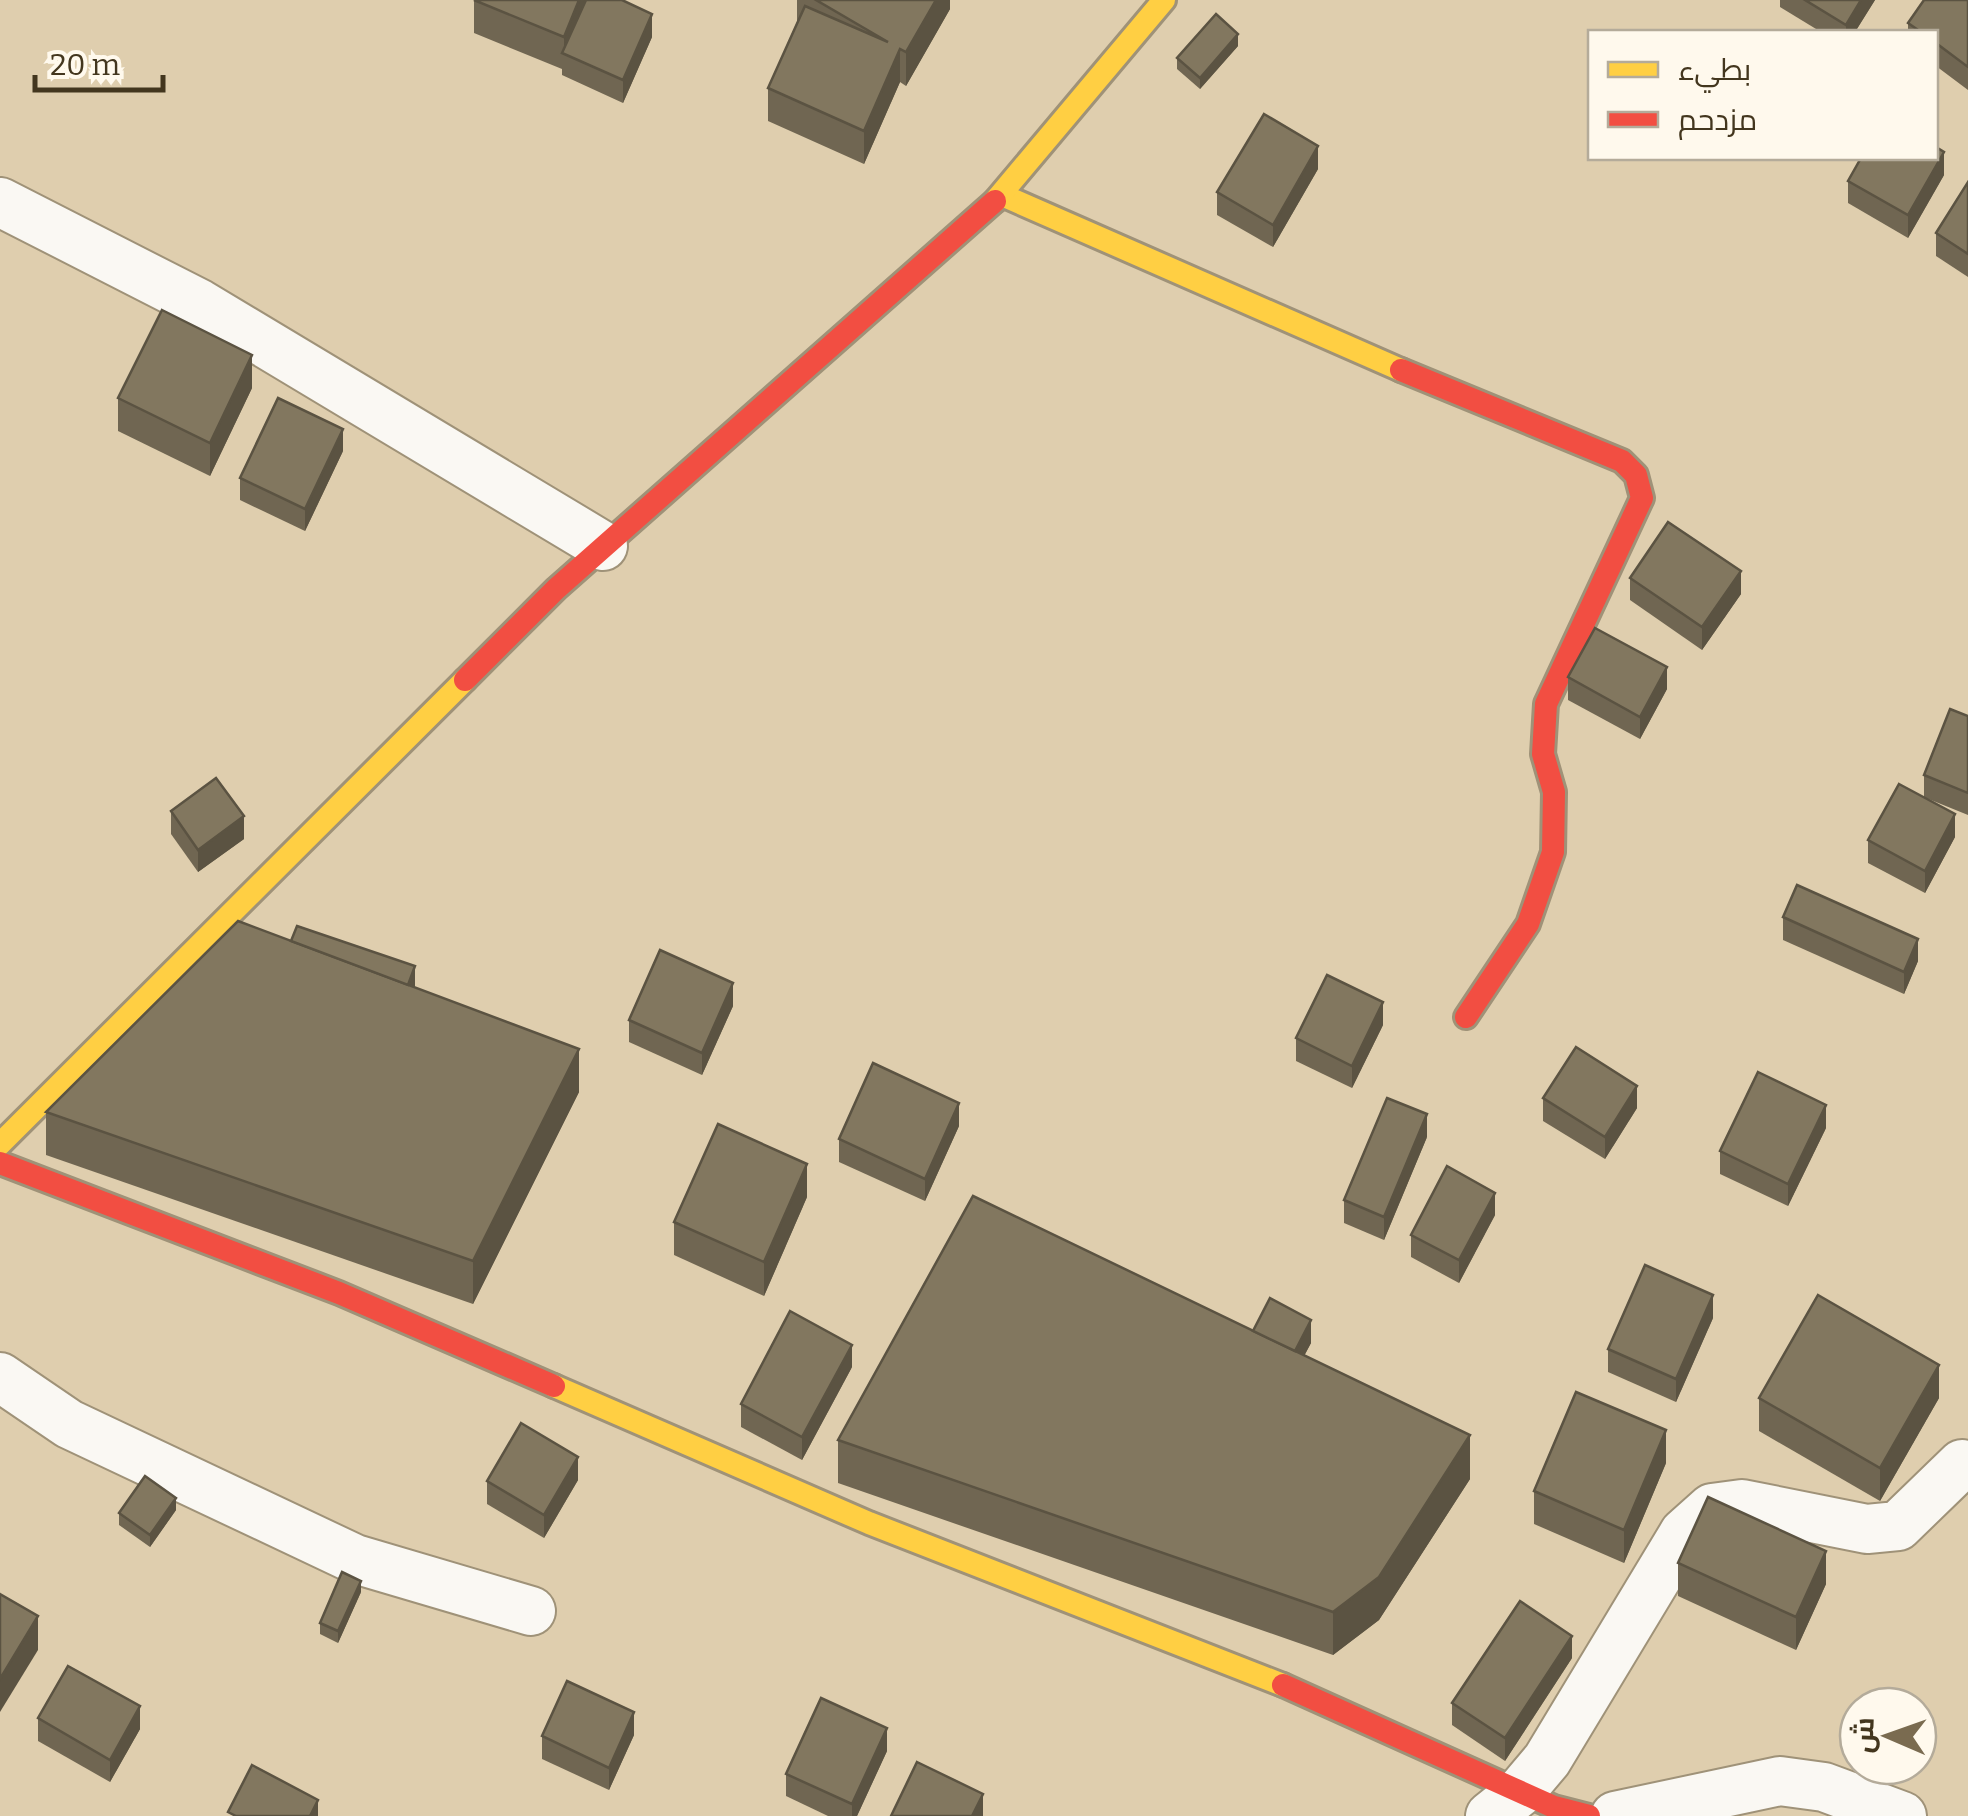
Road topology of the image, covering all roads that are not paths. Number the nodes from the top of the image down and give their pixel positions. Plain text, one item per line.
1 (1164, 0) edge
2 (1002, 195) junction
3 (0, 202) edge
4 (603, 546) junction
5 (1466, 1017) dead end
6 (0, 1144) edge
7 (0, 1163) edge
8 (0, 1377) edge
9 (1962, 1464) dead end
10 (531, 1611) dead end
11 (1505, 1804) edge
12 (1589, 1816) edge
13 (1615, 1816) edge
14 (1902, 1816) edge

1 - 2 street
2 - 4 street
2 - 5 street
3 - 4 street
4 - 6 street
7 - 11 street
8 - 10 street
9 - 11 street
11 - 12 street
13 - 14 street

